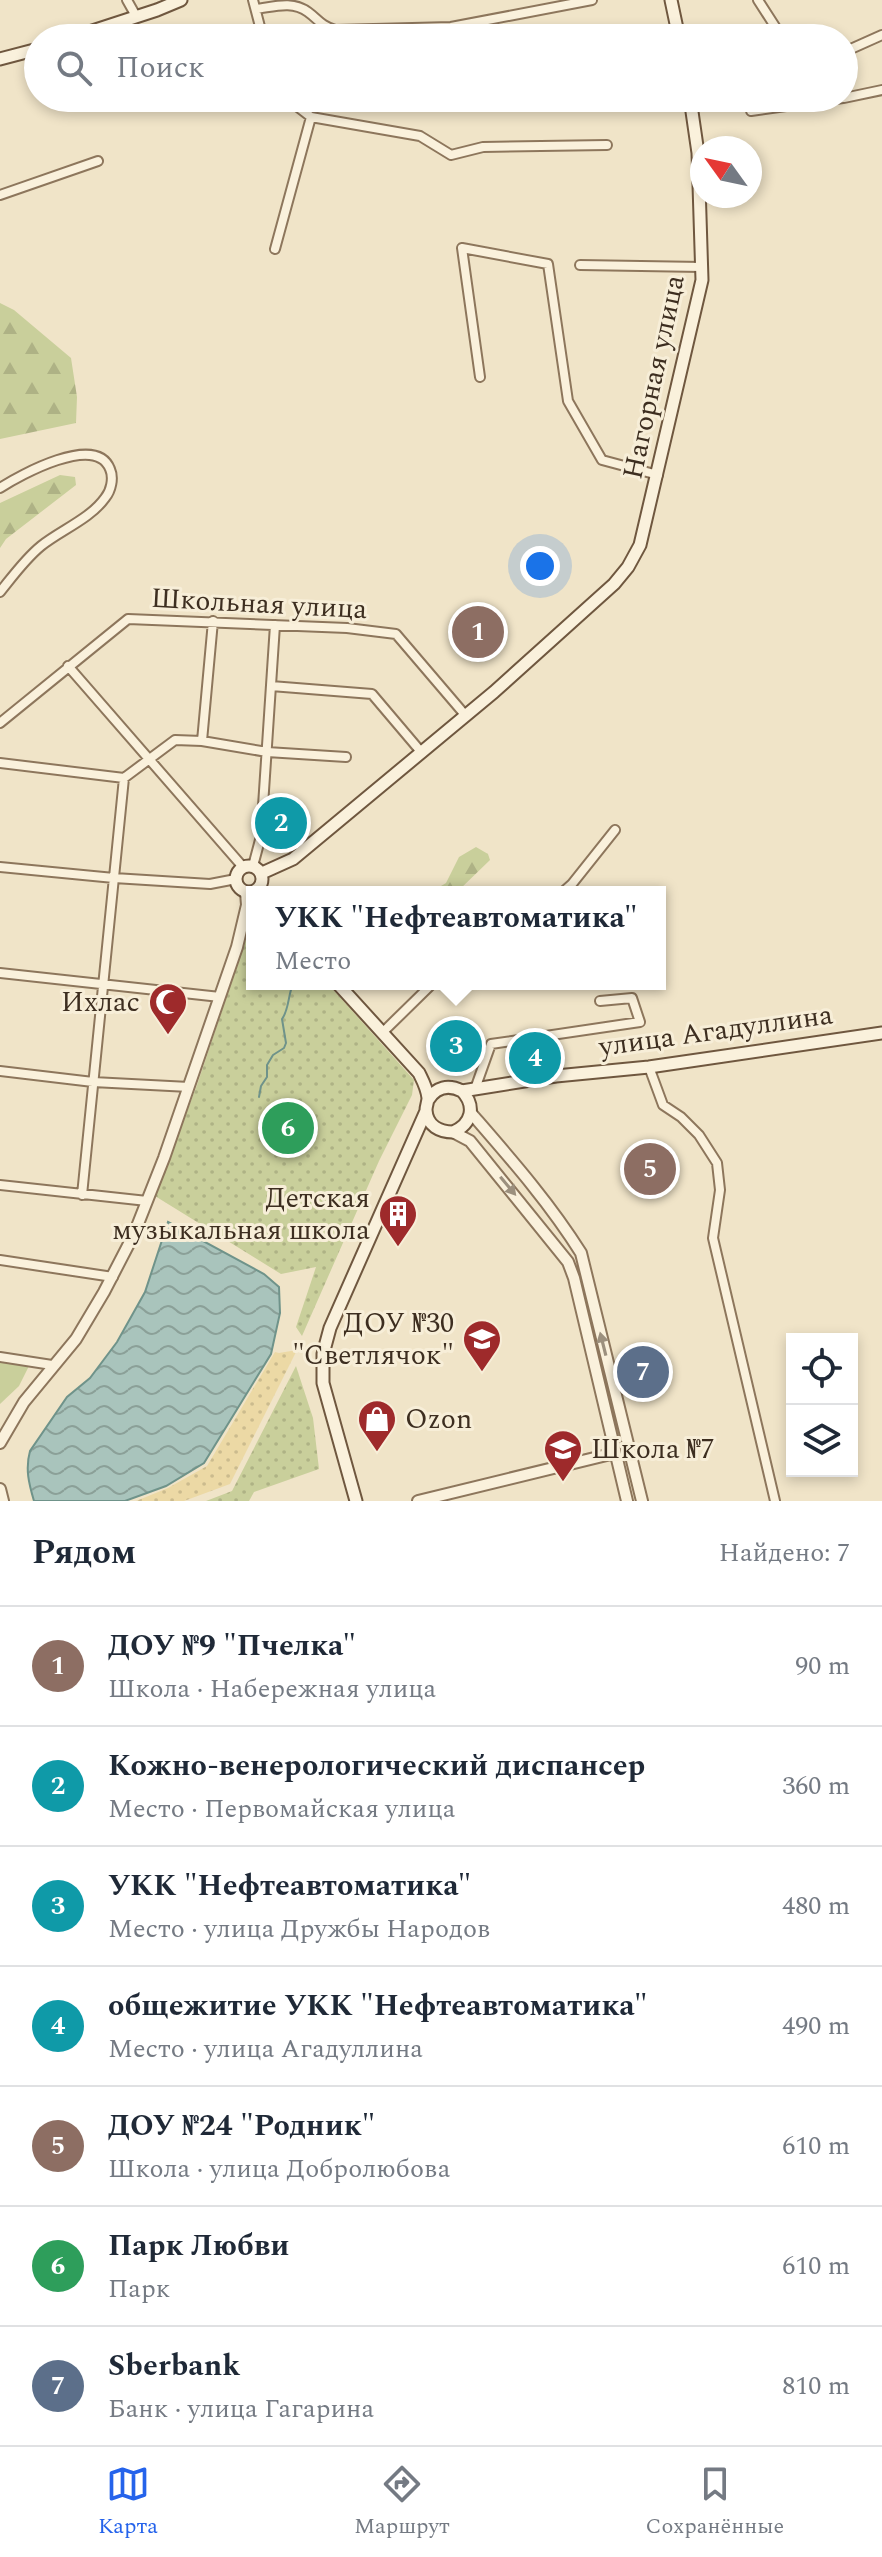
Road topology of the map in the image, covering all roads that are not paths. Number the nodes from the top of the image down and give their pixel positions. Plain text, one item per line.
1 (127, 0) edge
2 (181, 0) edge
3 (592, 0) edge
4 (671, 0) edge
5 (758, 0) edge
6 (254, 5) edge
7 (136, 16) junction
8 (112, 24) edge
9 (319, 24) edge
10 (467, 24) edge
11 (676, 24) edge
12 (773, 24) edge
13 (882, 35) edge
14 (858, 46) edge
15 (24, 53) edge
16 (0, 59) edge
17 (882, 90) edge
18 (858, 95) edge
19 (304, 112) edge
20 (692, 112) edge
21 (311, 117) junction
22 (607, 145) dead end
23 (98, 161) dead end
24 (0, 195) edge
25 (275, 249) dead end
26 (580, 265) dead end
27 (702, 267) junction
28 (480, 377) dead end
29 (658, 475) junction
30 (0, 488) edge
31 (0, 592) edge
32 (213, 621) junction
33 (275, 625) junction
34 (68, 666) junction
35 (271, 686) junction
36 (466, 716) junction
37 (0, 723) edge
38 (202, 741) junction
39 (267, 752) junction
40 (422, 753) junction
41 (346, 757) dead end
42 (148, 760) junction
43 (0, 763) edge
44 (124, 778) junction
45 (615, 830) dead end
46 (0, 867) edge
47 (252, 869) junction
48 (114, 878) junction
49 (236, 879) junction
50 (261, 886) edge
51 (570, 886) edge
52 (246, 890) edge
53 (246, 909) edge
54 (0, 973) edge
55 (103, 984) junction
56 (343, 990) edge
57 (426, 990) edge
58 (220, 997) junction
59 (600, 1001) dead end
60 (382, 1033) junction
61 (882, 1033) edge
62 (649, 1067) junction
63 (0, 1071) edge
64 (419, 1073) junction
65 (93, 1082) junction
66 (508, 1082) junction
67 (189, 1087) junction
68 (445, 1087) junction
69 (475, 1089) junction
70 (462, 1091) junction
71 (427, 1106) junction
72 (471, 1108) junction
73 (450, 1132) junction
74 (411, 1142) junction
75 (0, 1185) edge
76 (82, 1195) junction
77 (147, 1201) junction
78 (0, 1260) edge
79 (113, 1277) junction
80 (0, 1357) edge
81 (52, 1365) junction
82 (0, 1443) edge
83 (615, 1453) junction
84 (0, 1489) edge
85 (3, 1501) edge
86 (356, 1501) edge
87 (418, 1501) edge
88 (627, 1501) edge
89 (642, 1501) edge
90 (775, 1501) edge

1 - 7 street
2 - 7 main road
3 - 10 street
4 - 11 main road
5 - 12 street
6 - 9 street
7 - 8 main road
13 - 14 street
15 - 16 main road
17 - 18 street
19 - 21 street
20 - 27 main road, Нагорная улица
21 - 22 street
21 - 25 street
23 - 24 street
26 - 27 street
27 - 29 main road, Нагорная улица
28 - 29 street
29 - 36 main road, Нагорная улица
30 - 31 street
32 - 33 street, Школьная улица
32 - 34 street, Школьная улица
32 - 38 street
33 - 35 street
33 - 36 street, Школьная улица
34 - 37 street, Школьная улица
34 - 42 street
35 - 39 street
35 - 40 street
36 - 40 main road, Нагорная улица
38 - 39 street
38 - 42 street
39 - 41 street
39 - 47 street
40 - 47 main road, Нагорная улица
42 - 44 street
42 - 47 street
43 - 44 street
44 - 48 street
45 - 51 street
46 - 48 street
47 - 49 main road
47 - 50 main road
48 - 49 street
48 - 55 street
49 - 52 main road
53 - 58 street
54 - 55 street
55 - 58 street
55 - 65 street
56 - 60 main road
57 - 60 street
58 - 67 street
59 - 69 street
60 - 64 main road
61 - 62 main road, улица Агадуллина
62 - 66 main road, улица Агадуллина
62 - 90 street
63 - 65 street
64 - 68 main road
64 - 71 main road
65 - 67 street
65 - 76 street
66 - 69 main road, улица Агадуллина
66 - 72 main road
67 - 77 street
68 - 70 main road
68 - 71 main road
69 - 70 main road, улица Агадуллина
70 - 72 main road
71 - 73 main road
71 - 74 main road
72 - 73 main road
89 -> 72 street
73 - 74 main road
73 -> 83 street
74 - 86 main road
75 - 76 street
76 - 77 street
77 - 79 street
78 - 79 street
79 - 81 street
80 - 81 street
81 - 82 street
83 - 87 street
83 - 88 street
84 - 85 street

